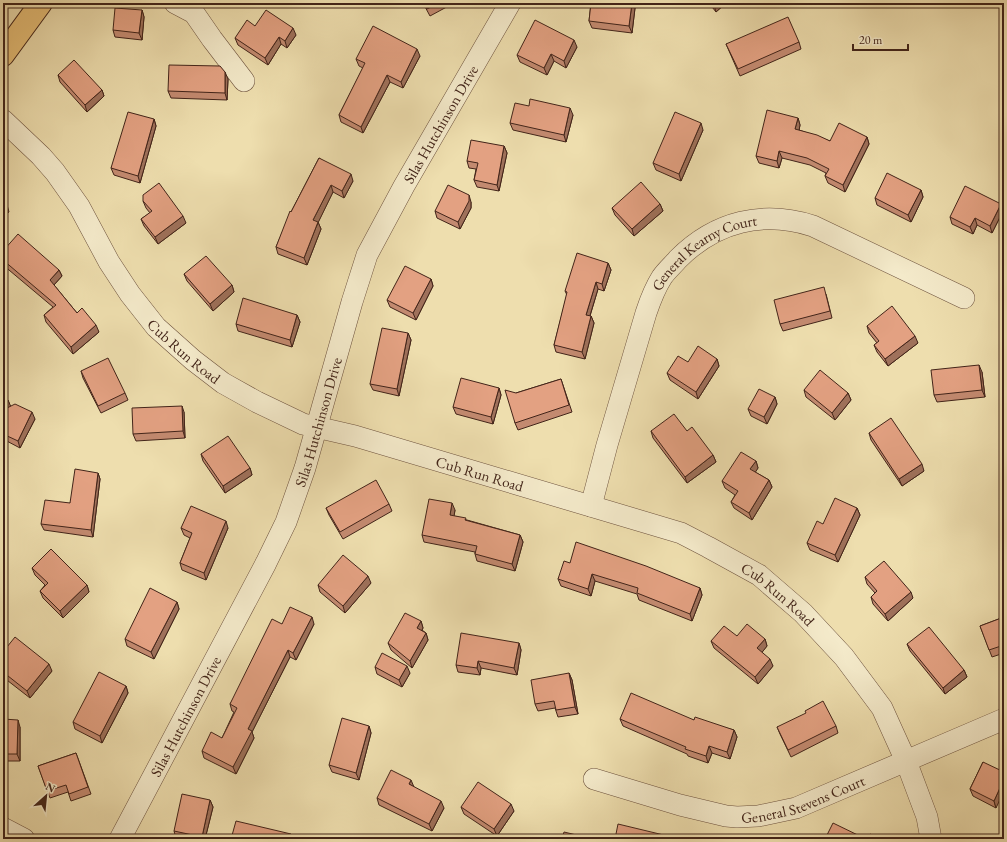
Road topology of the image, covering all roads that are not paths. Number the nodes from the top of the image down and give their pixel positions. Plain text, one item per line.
1 (41, 3) edge
2 (175, 3) edge
3 (510, 3) edge
4 (3, 55) edge
5 (244, 81) dead end
6 (3, 120) edge
7 (964, 298) dead end
8 (316, 428) junction
9 (591, 506) junction
10 (1004, 719) edge
11 (906, 761) junction
12 (594, 779) dead end
13 (3, 828) edge
14 (24, 839) edge
15 (120, 839) edge
16 (931, 839) edge

1 - 4 main road
2 - 5 street
3 - 8 street, Silas Hutchinson Drive
6 - 8 street, Cub Run Road
7 - 9 street, General Kearny Court
8 - 9 street, Cub Run Road
8 - 15 street, Silas Hutchinson Drive
9 - 11 street, Cub Run Road
10 - 11 street, General Stevens Court
11 - 12 street, General Stevens Court
11 - 16 street, Cub Run Road
13 - 14 street

